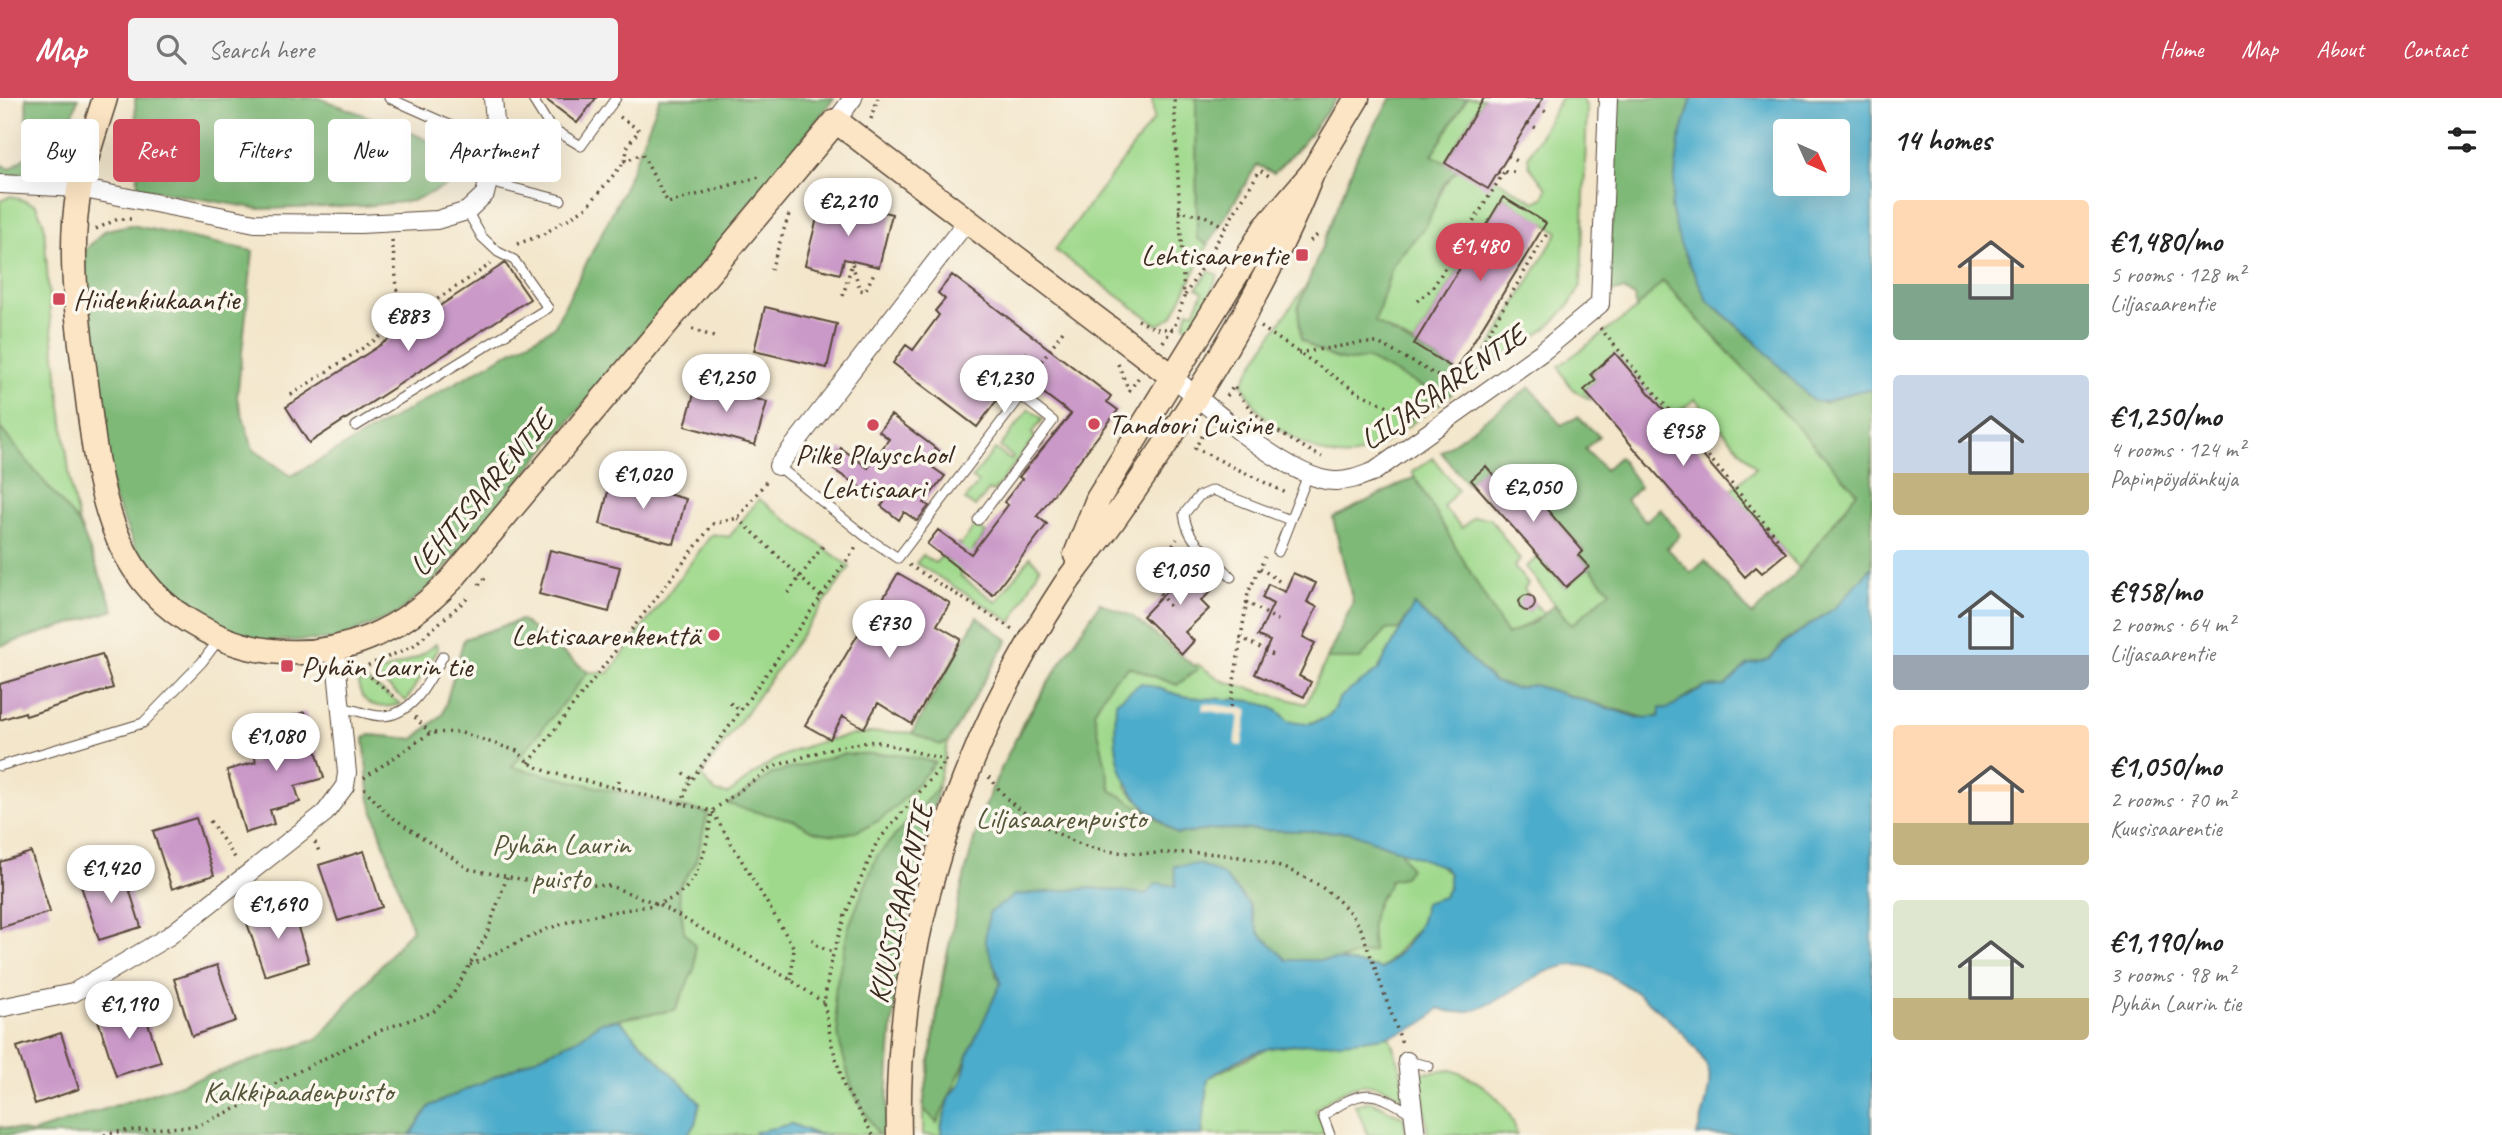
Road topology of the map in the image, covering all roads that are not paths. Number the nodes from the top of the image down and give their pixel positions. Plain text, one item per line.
1 (105, 98) edge
2 (389, 98) edge
3 (493, 98) edge
4 (532, 98) edge
5 (616, 98) edge
6 (853, 98) edge
7 (1357, 98) edge
8 (1608, 98) edge
9 (436, 119) edge
10 (495, 119) edge
11 (836, 121) junction
12 (1312, 173) junction
13 (489, 182) joint
14 (0, 184) edge
15 (79, 188) junction
16 (561, 200) dead end
17 (467, 211) junction
18 (967, 221) junction
19 (1173, 377) junction
20 (1195, 395) junction
21 (356, 426) dead end
22 (778, 466) joint
23 (1308, 475) junction
24 (978, 520) dead end
25 (1290, 520) junction
26 (1273, 550) road end
27 (1231, 577) dead end
28 (1065, 585) junction
29 (220, 638) junction
30 (335, 649) junction
31 (443, 656) dead end
32 (342, 708) junction
33 (0, 766) edge
34 (0, 1008) edge
35 (1404, 1052) joint
36 (1429, 1066) dead end
37 (1414, 1115) junction
38 (899, 1135) edge
39 (1330, 1135) edge
40 (1416, 1135) edge

1 - 15 street, LEHTISAARENTIE
2 - 9 lane
3 - 10 street
4 - 5 lane
6 - 11 street
7 - 12 street, KUUSISAARENTIE
8 - 23 street, LILJASAARENTIE
11 - 18 street
11 - 30 street, LEHTISAARENTIE
12 - 19 street, KUUSISAARENTIE
12 - 20 street, KUUSISAARENTIE
13 - 16 lane
13 - 17 street
14 - 15 street
15 - 17 street
15 - 29 street, LEHTISAARENTIE
17 - 21 lane
18 - 19 street
18 - 22 street
19 - 20 street, LILJASAARENTIE
19 - 28 street, KUUSISAARENTIE
20 - 23 street, LILJASAARENTIE
20 - 28 street, KUUSISAARENTIE
22 - 24 lane
23 - 25 lane
25 - 26 lane
25 - 27 lane
28 - 38 street, KUUSISAARENTIE
29 - 30 street, LEHTISAARENTIE
29 - 33 lane
30 - 32 street
31 - 32 lane
32 - 34 street
35 - 36 lane
35 - 37 street
37 - 39 lane
37 - 40 street

